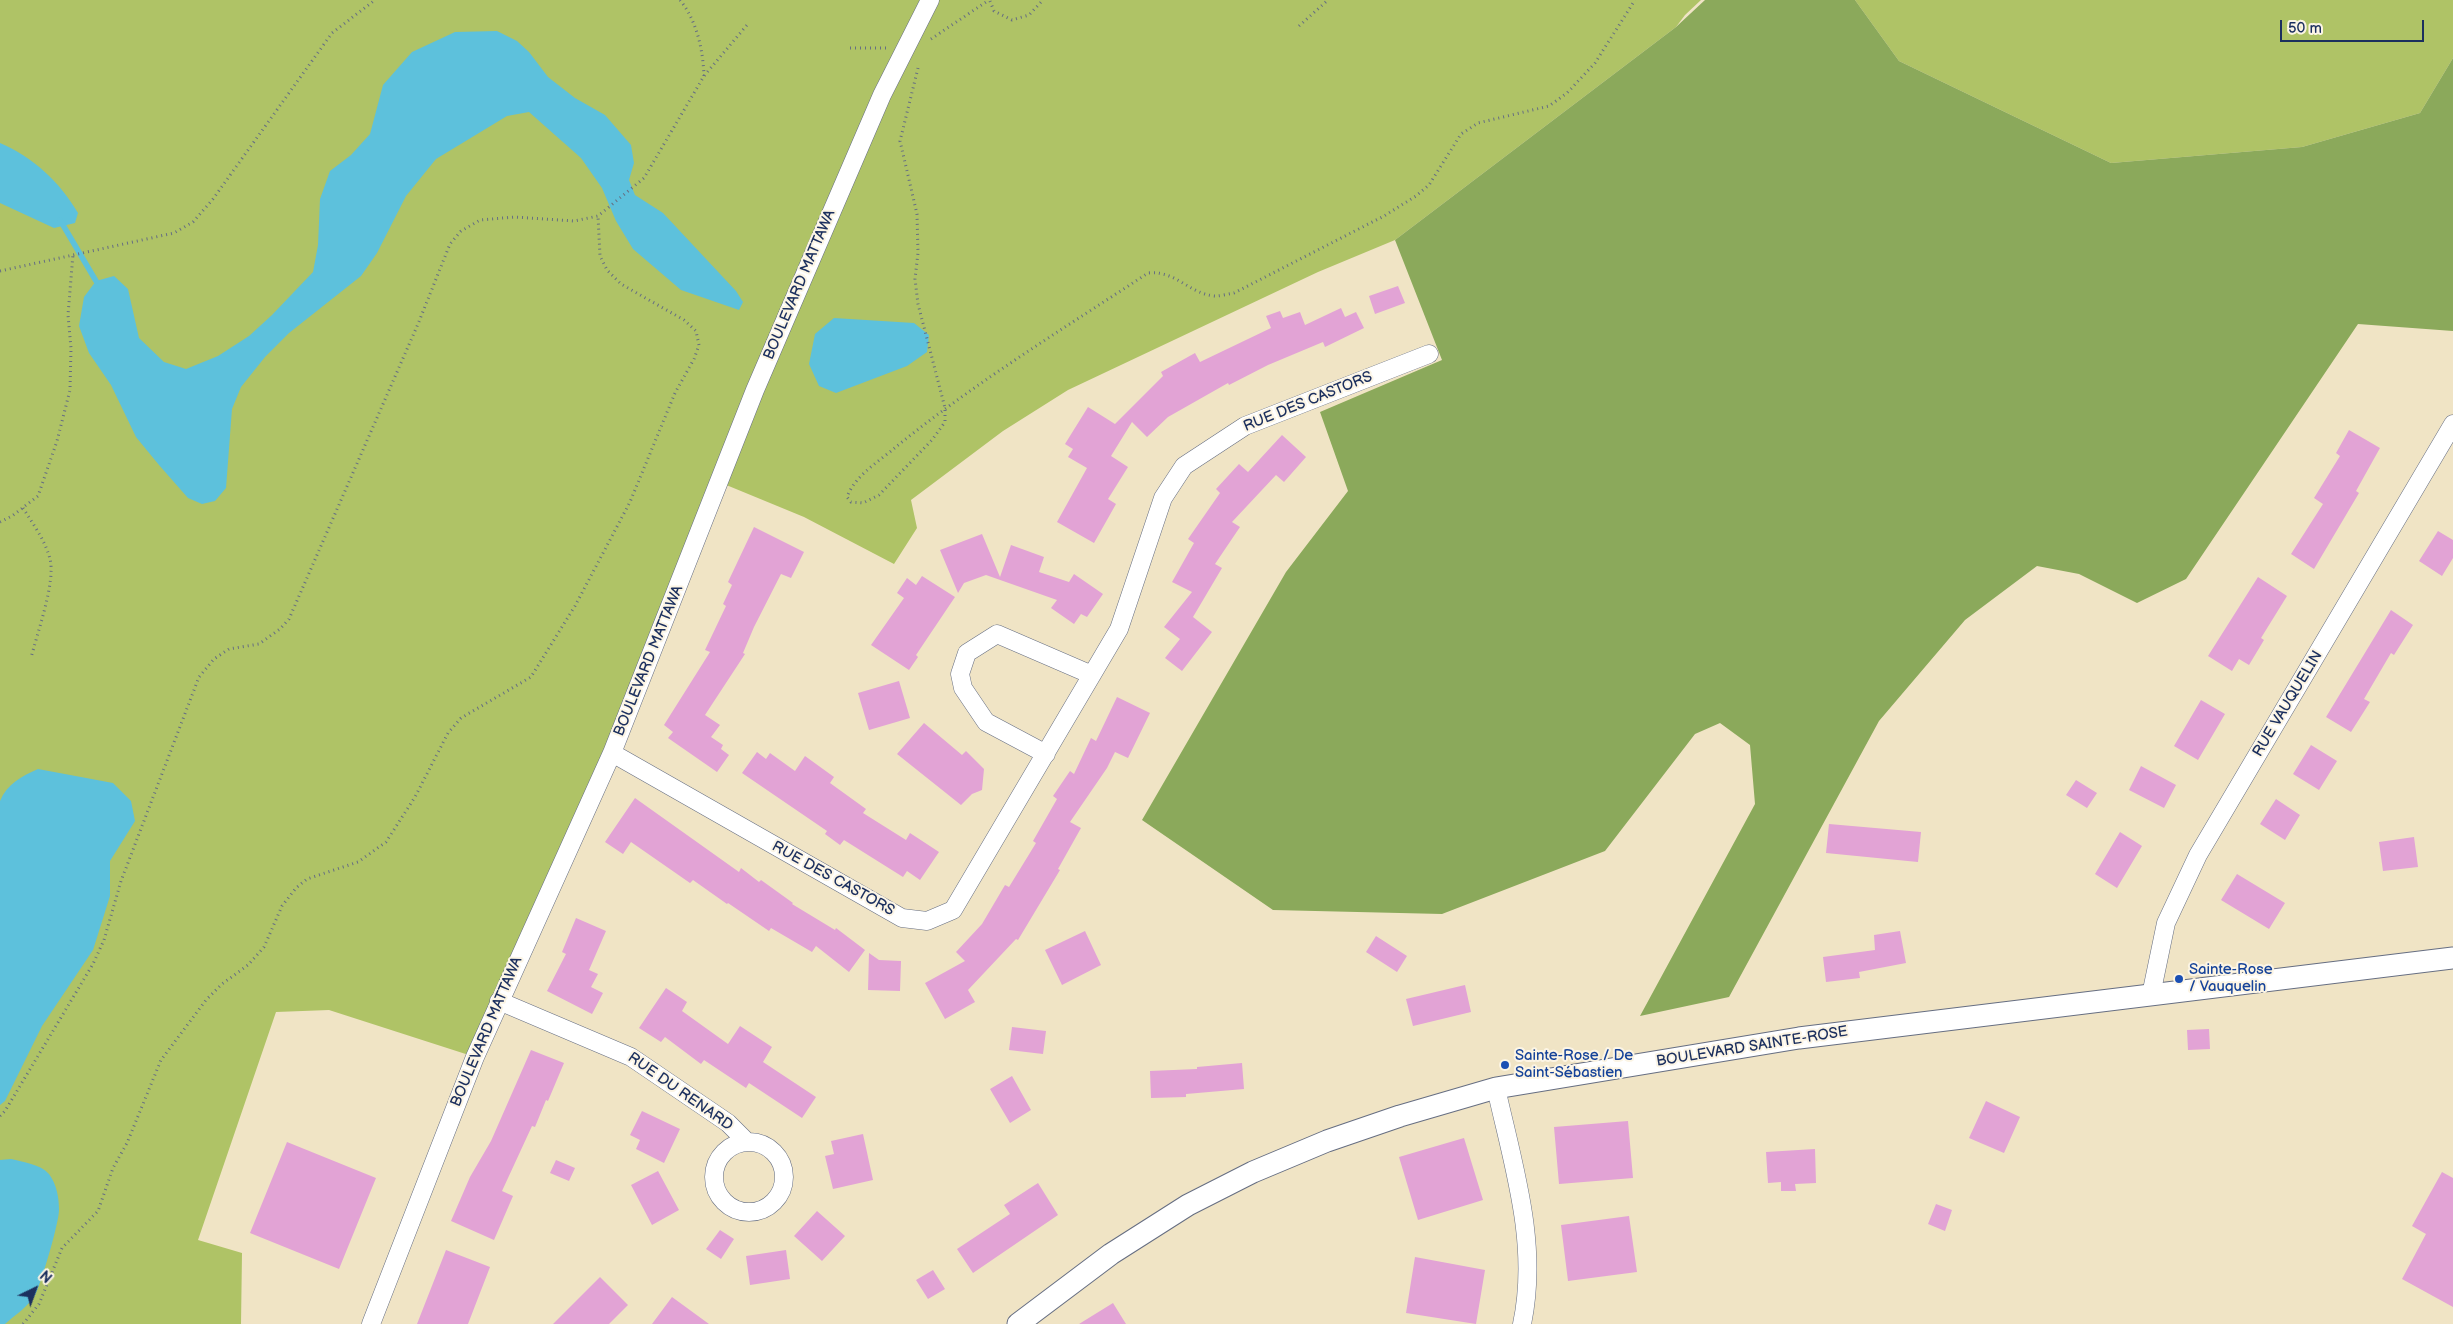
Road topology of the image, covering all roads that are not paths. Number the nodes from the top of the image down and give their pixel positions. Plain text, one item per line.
1 (930, 0) edge
2 (1429, 354) dead end
3 (2453, 424) edge
4 (1092, 675) junction
5 (612, 754) junction
6 (1046, 754) junction
7 (2453, 958) edge
8 (2151, 995) junction
9 (499, 1001) junction
10 (1496, 1088) junction
11 (747, 1142) dead end
12 (372, 1324) edge
13 (1018, 1324) edge
14 (1522, 1324) edge

1 - 5 street, BOULEVARD MATTAWA
2 - 4 street, RUE DES CASTORS
3 - 8 street, RUE VAUQUELIN
4 - 6 street, RUE DES CASTORS
4 - 6 street
5 - 6 street, RUE DES CASTORS
5 - 9 street, BOULEVARD MATTAWA
7 - 8 street, BOULEVARD SAINTE-ROSE
8 - 10 street, BOULEVARD SAINTE-ROSE
9 - 11 street, RUE DU RENARD
9 - 12 street, BOULEVARD MATTAWA
10 - 13 street, BOULEVARD SAINTE-ROSE
10 - 14 street

